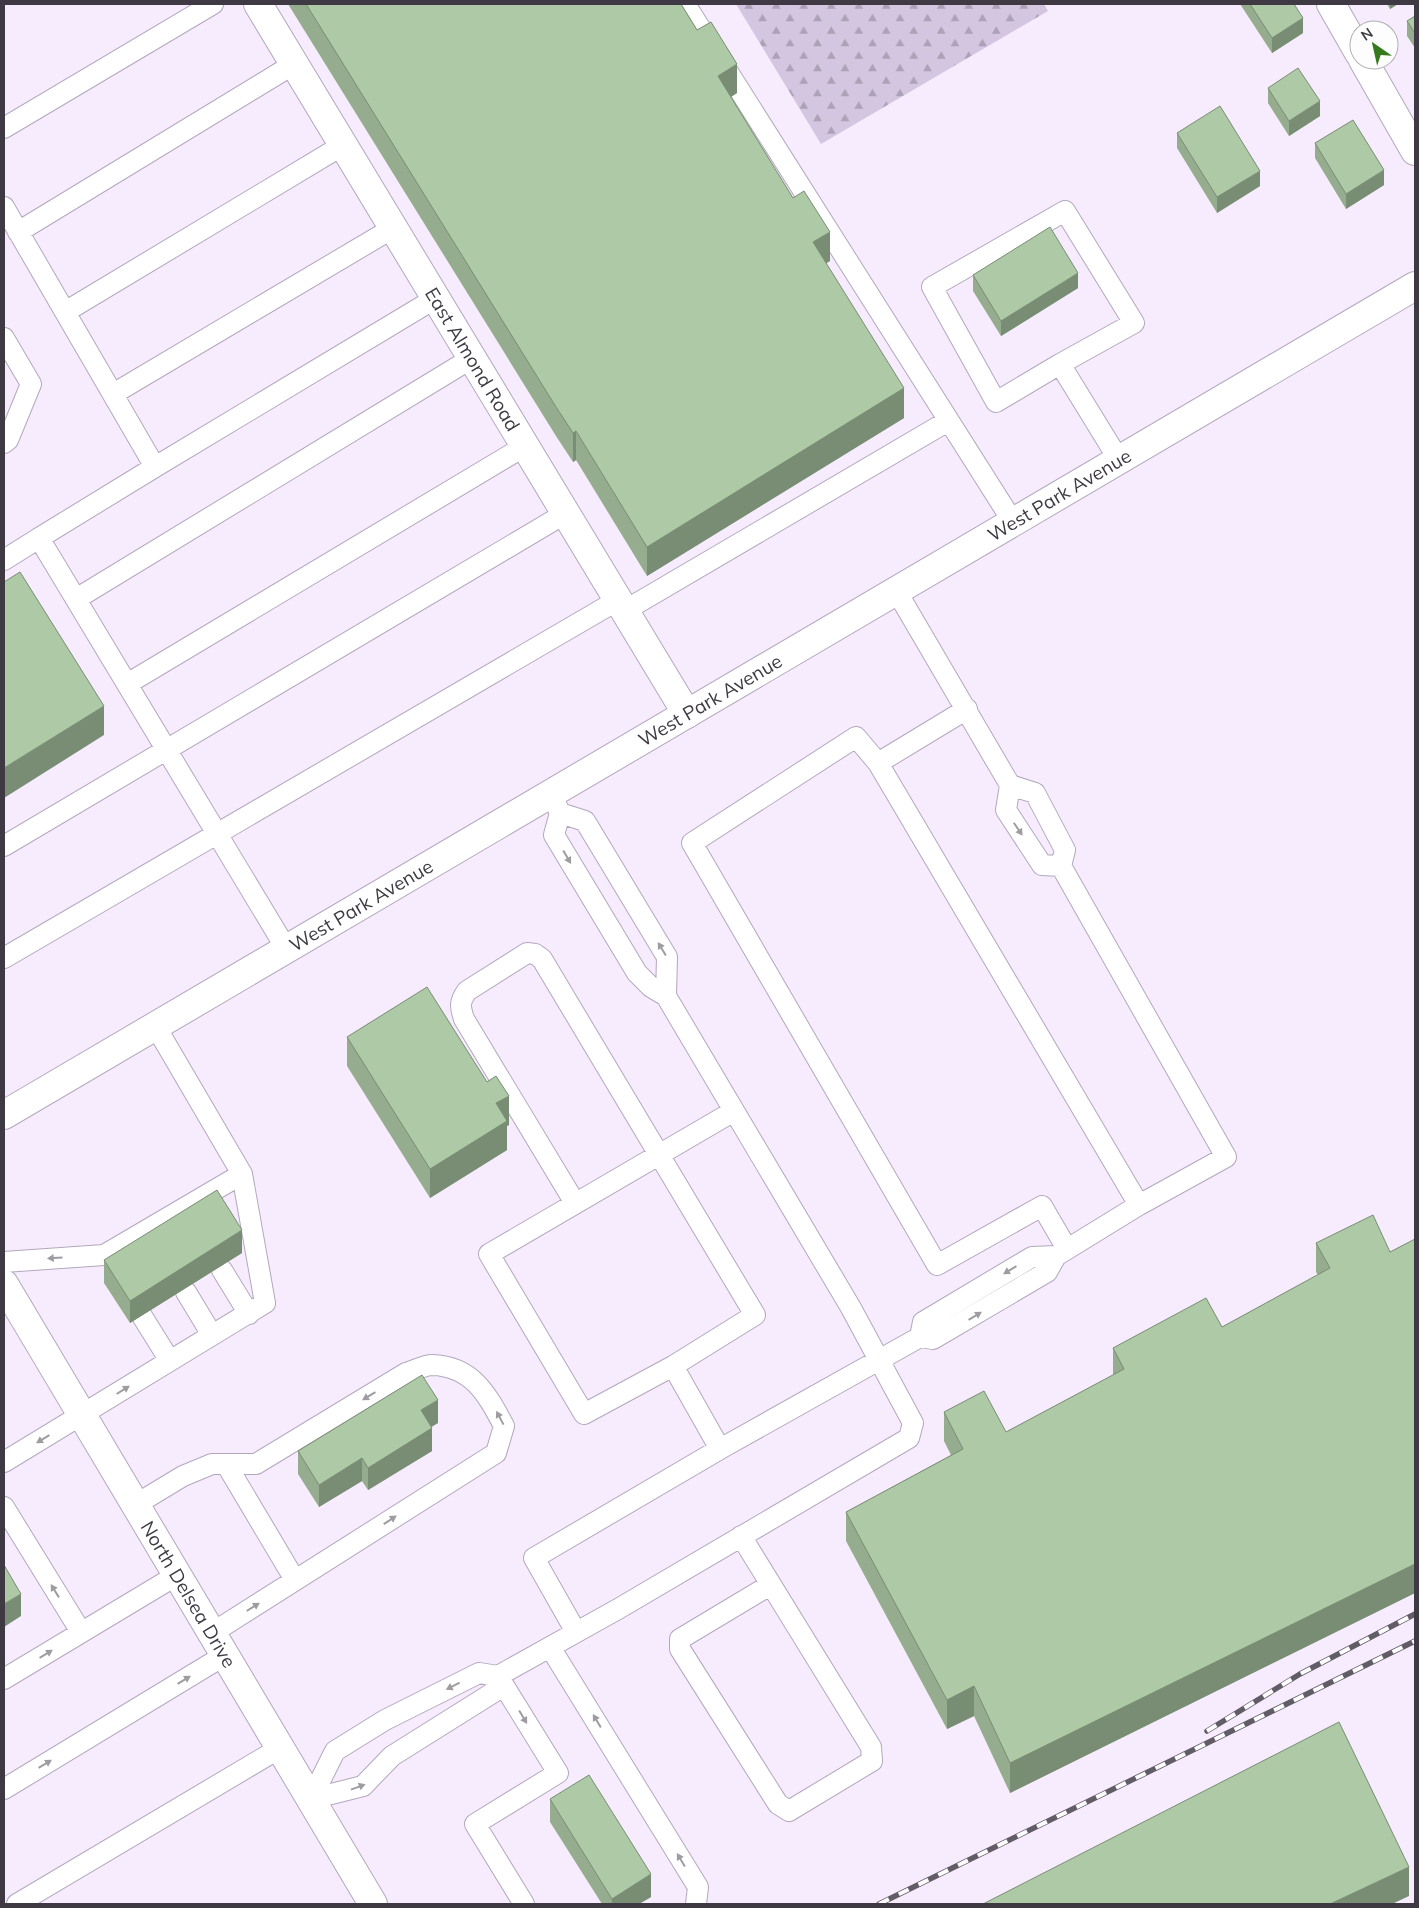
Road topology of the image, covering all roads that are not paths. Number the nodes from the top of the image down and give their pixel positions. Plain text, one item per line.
1 (213, 4) edge
2 (258, 4) edge
3 (684, 4) edge
4 (1331, 4) edge
5 (1349, 36) edge
6 (294, 64) junction
7 (1369, 70) edge
8 (4, 128) edge
9 (343, 145) junction
10 (1415, 151) edge
11 (4, 207) edge
12 (393, 228) junction
13 (18, 232) junction
14 (1415, 286) edge
15 (436, 298) junction
16 (65, 312) junction
17 (4, 338) edge
18 (472, 358) junction
19 (1060, 364) junction
20 (113, 394) junction
21 (948, 421) junction
22 (4, 443) edge
23 (525, 446) junction
24 (1119, 460) junction
25 (155, 467) junction
26 (566, 514) junction
27 (1013, 522) junction
28 (39, 538) junction
29 (4, 560) edge
30 (896, 592) junction
31 (76, 599) junction
32 (621, 605) junction
33 (127, 684) junction
34 (967, 709) junction
35 (687, 714) junction
36 (166, 749) junction
37 (878, 763) junction
38 (1010, 785) junction
39 (556, 803) junction
40 (216, 833) junction
41 (4, 846) edge
42 (1061, 866) junction
43 (287, 950) junction
44 (4, 958) edge
45 (666, 996) junction
46 (156, 1027) junction
47 (734, 1111) junction
48 (4, 1115) edge
49 (658, 1156) junction
50 (242, 1174) junction
51 (575, 1203) junction
52 (1139, 1205) junction
53 (1061, 1252) junction
54 (4, 1262) edge
55 (222, 1270) dead end
56 (4, 1284) edge
57 (186, 1292) dead end
58 (248, 1314) junction
59 (142, 1316) edge
60 (212, 1335) junction
61 (170, 1361) junction
62 (880, 1361) junction
63 (673, 1366) junction
64 (82, 1416) junction
65 (720, 1449) junction
66 (4, 1462) edge
67 (226, 1464) junction
68 (135, 1505) junction
69 (4, 1507) edge
70 (741, 1536) junction
71 (177, 1575) junction
72 (295, 1580) junction
73 (770, 1585) junction
74 (81, 1632) junction
75 (576, 1632) junction
76 (218, 1644) junction
77 (550, 1646) junction
78 (498, 1676) junction
79 (4, 1679) edge
80 (280, 1748) junction
81 (4, 1789) edge
82 (311, 1799) junction
83 (17, 1904) edge
84 (373, 1904) edge
85 (524, 1904) edge
86 (696, 1904) edge

1 - 8 lane
2 - 6 main road, East Almond Road
3 - 21 lane
4 - 5 main road
6 - 9 main road, East Almond Road
6 - 13 lane
7 - 10 main road
9 - 12 main road, East Almond Road
9 - 16 lane
11 - 13 lane
12 - 15 main road, East Almond Road
12 - 20 lane
13 - 16 lane
14 - 24 main road, West Park Avenue
15 - 18 main road, East Almond Road
15 - 25 lane
16 - 20 lane
17 - 22 lane
18 - 23 main road, East Almond Road
18 - 31 lane
19 - 19 lane
19 - 24 lane
20 - 25 lane
21 - 27 lane
21 - 32 lane
23 - 26 main road, East Almond Road
23 - 33 lane
24 - 27 main road, West Park Avenue
25 - 28 lane
26 - 32 main road, East Almond Road
26 - 36 lane
27 - 30 main road, West Park Avenue
28 - 29 lane
28 - 31 lane
30 - 34 lane
30 - 35 main road, West Park Avenue
31 - 33 lane
32 - 35 main road, East Almond Road
32 - 40 lane
33 - 36 lane
34 - 37 lane
34 - 38 lane
35 - 39 main road, West Park Avenue
36 - 40 lane
36 - 41 lane
37 - 52 lane
37 - 53 lane
38 - 42 lane
38 -> 42 lane
39 - 43 main road, West Park Avenue
39 -> 45 lane
45 -> 39 lane
40 - 43 lane
40 - 44 lane
42 - 52 lane
43 - 46 main road, West Park Avenue
45 - 47 lane
46 - 48 main road, West Park Avenue
46 - 50 lane
47 - 49 lane
47 - 62 lane
49 - 51 lane
49 - 51 lane
49 - 63 lane
50 -> 54 lane
50 - 58 lane
51 - 63 lane
52 - 53 lane
53 - 62 lane
55 - 58 lane
56 - 64 main road, North Delsea Drive
57 - 60 lane
58 - 60 lane
59 - 61 lane
60 - 61 lane
64 -> 61 lane
62 - 65 lane
62 - 70 lane
63 - 65 lane
64 -> 66 lane
64 - 68 main road, North Delsea Drive
65 - 75 lane
67 - 68 lane
67 - 72 lane
72 -> 67 lane
68 - 71 main road, North Delsea Drive
74 -> 69 lane
70 - 73 lane
70 - 75 lane
71 - 74 lane
71 - 76 main road, North Delsea Drive
76 -> 72 lane
73 - 73 lane
79 -> 74 lane
75 - 77 lane
76 - 80 main road, North Delsea Drive
81 -> 76 lane
77 - 78 lane
86 -> 77 lane
82 -> 78 lane
78 -> 82 lane
78 -> 85 lane
80 - 82 main road, North Delsea Drive
80 - 83 lane
82 - 84 main road, North Delsea Drive

